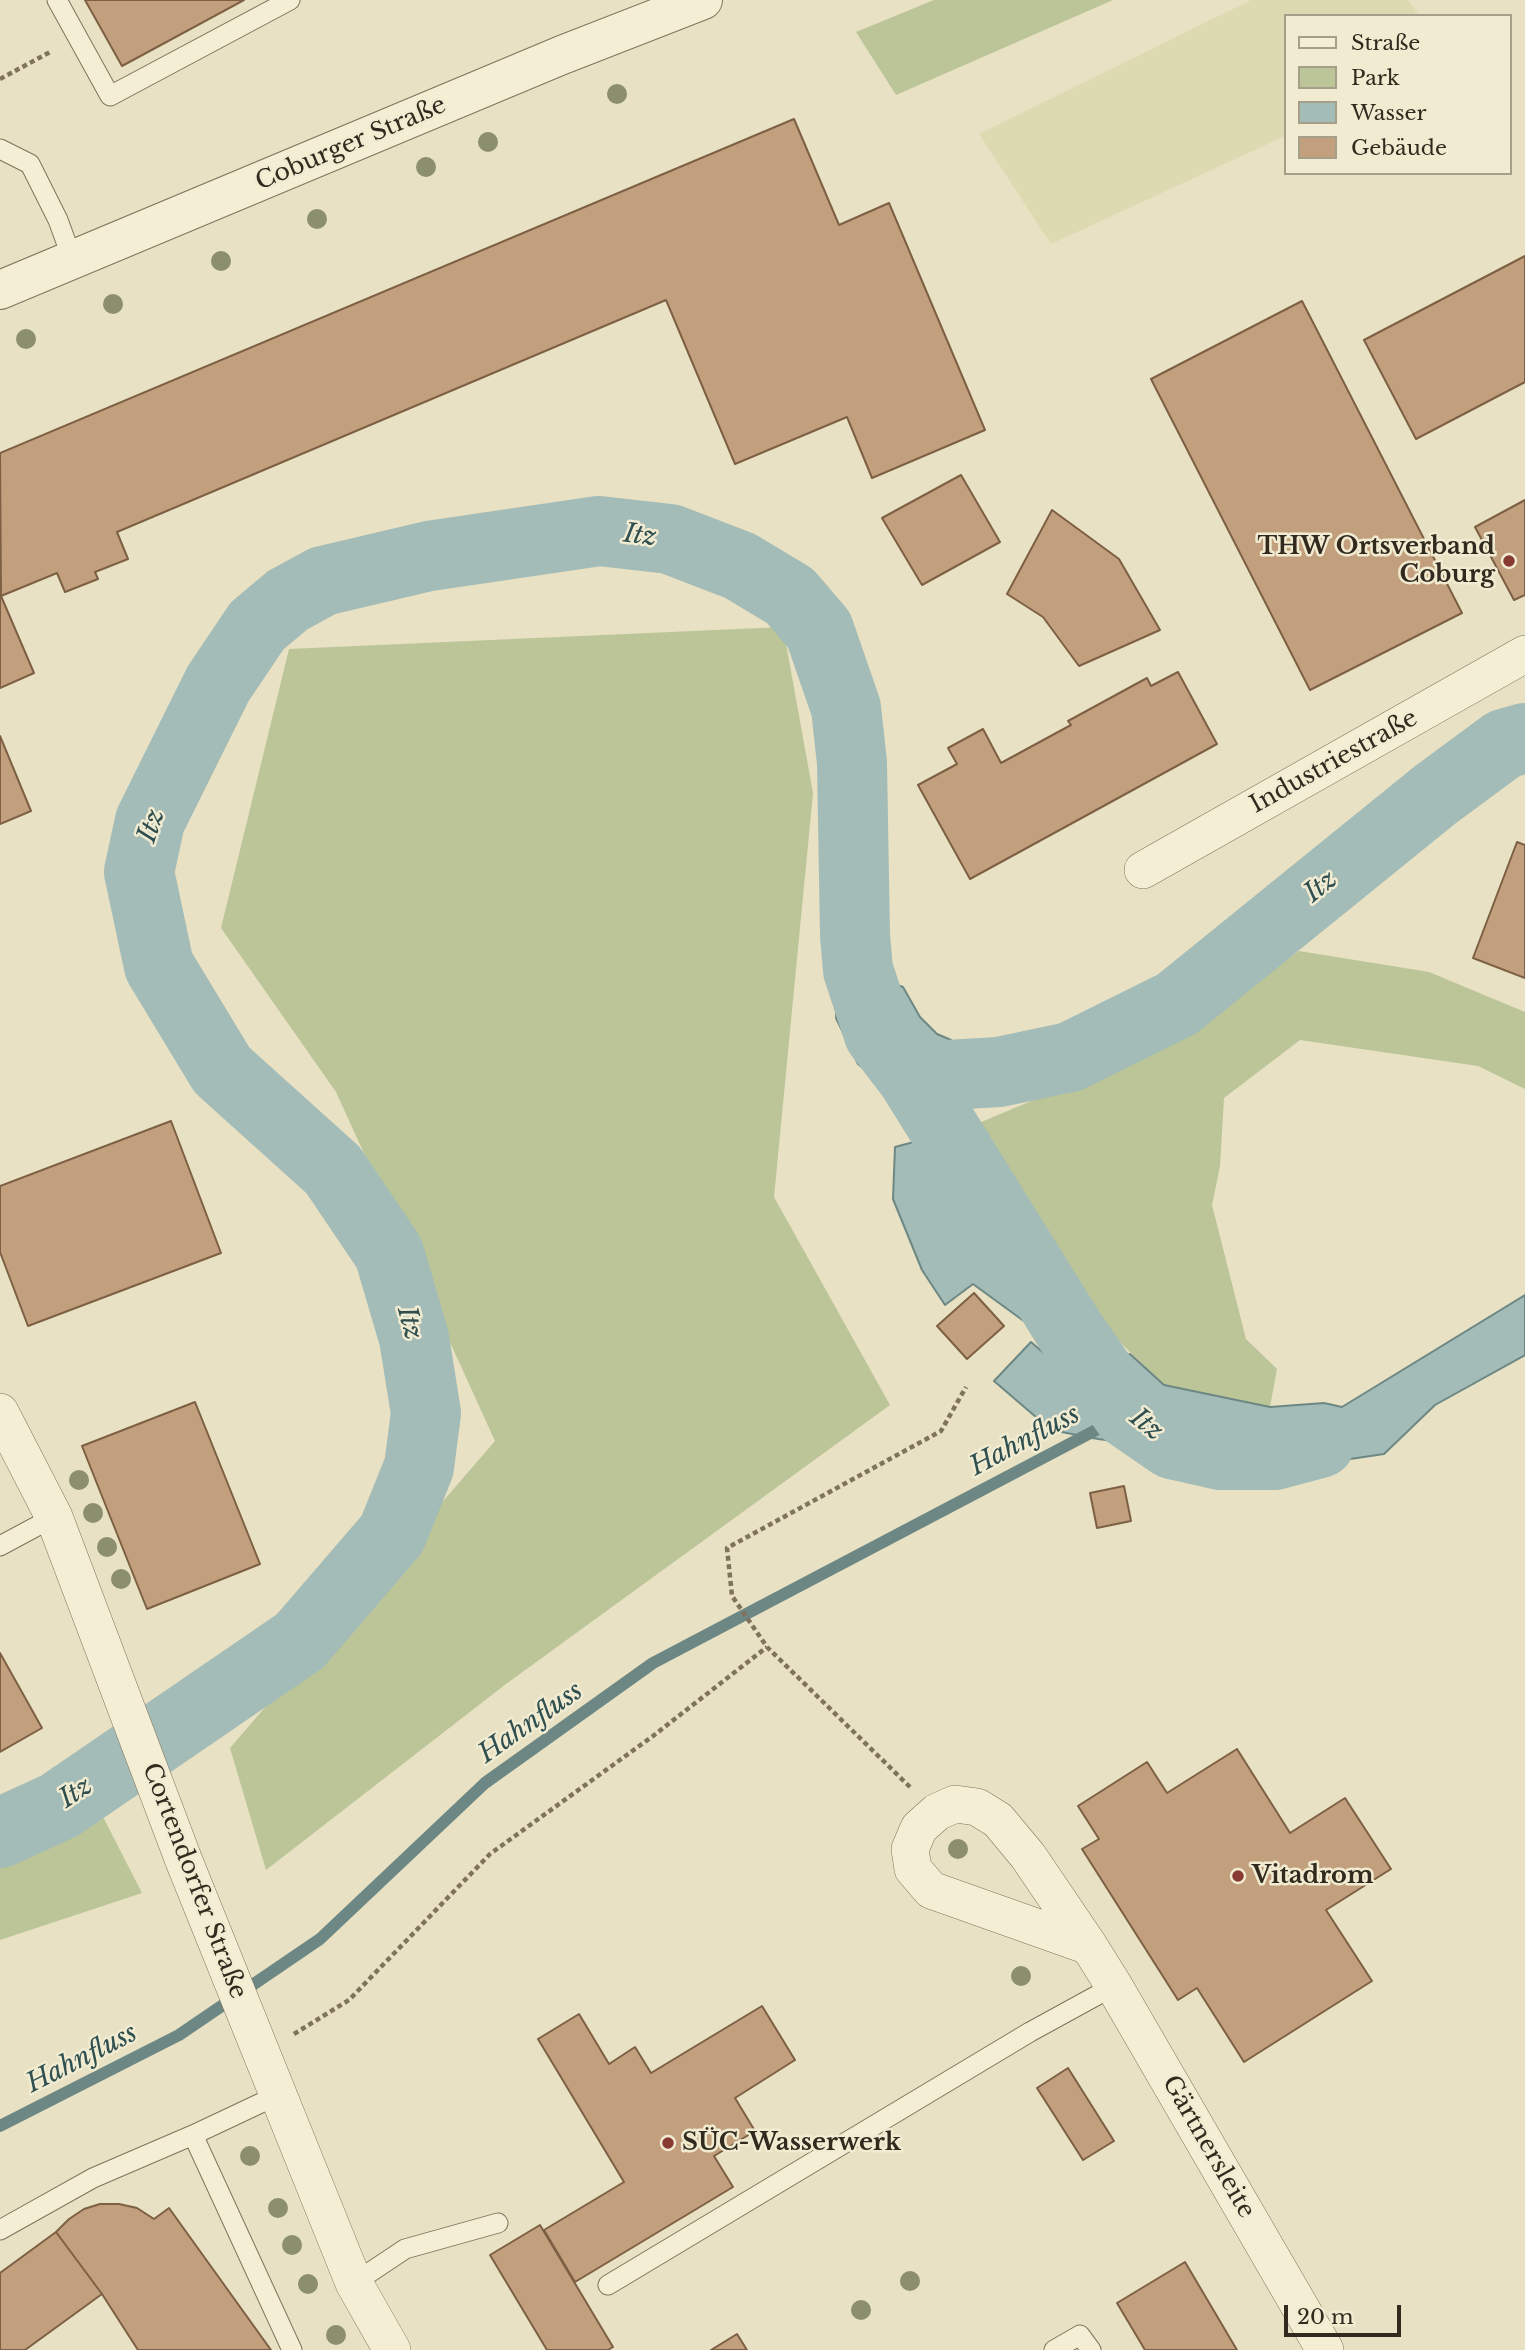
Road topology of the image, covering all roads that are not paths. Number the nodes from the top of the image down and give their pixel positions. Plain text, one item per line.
1 (57, 0) edge
2 (289, 0) edge
3 (703, 0) edge
4 (0, 149) edge
5 (73, 261) junction
6 (0, 290) edge
7 (1525, 654) edge
8 (1143, 870) dead end
9 (0, 1412) edge
10 (54, 1517) junction
11 (0, 1546) edge
12 (1089, 1946) junction
13 (1114, 1986) junction
14 (280, 2094) junction
15 (193, 2135) junction
16 (498, 2223) dead end
17 (0, 2230) edge
18 (354, 2283) junction
19 (608, 2285) dead end
20 (292, 2350) edge
21 (392, 2350) edge
22 (1054, 2350) edge
23 (1091, 2350) edge
24 (1325, 2350) edge

1 - 2 lane
3 - 5 street, Coburger Straße
4 - 5 lane
5 - 6 street, Coburger Straße
7 - 8 street, Industriestraße
9 - 10 street, Cortendorfer Straße
10 - 11 lane
10 - 14 street, Cortendorfer Straße
12 - 12 street, Gärtnersleite
12 - 13 street, Gärtnersleite
13 - 19 lane
13 - 24 street, Gärtnersleite
14 - 15 lane
14 - 18 street, Cortendorfer Straße
15 - 17 lane
15 - 20 lane
16 - 18 lane
18 - 21 street, Cortendorfer Straße
22 - 23 lane

